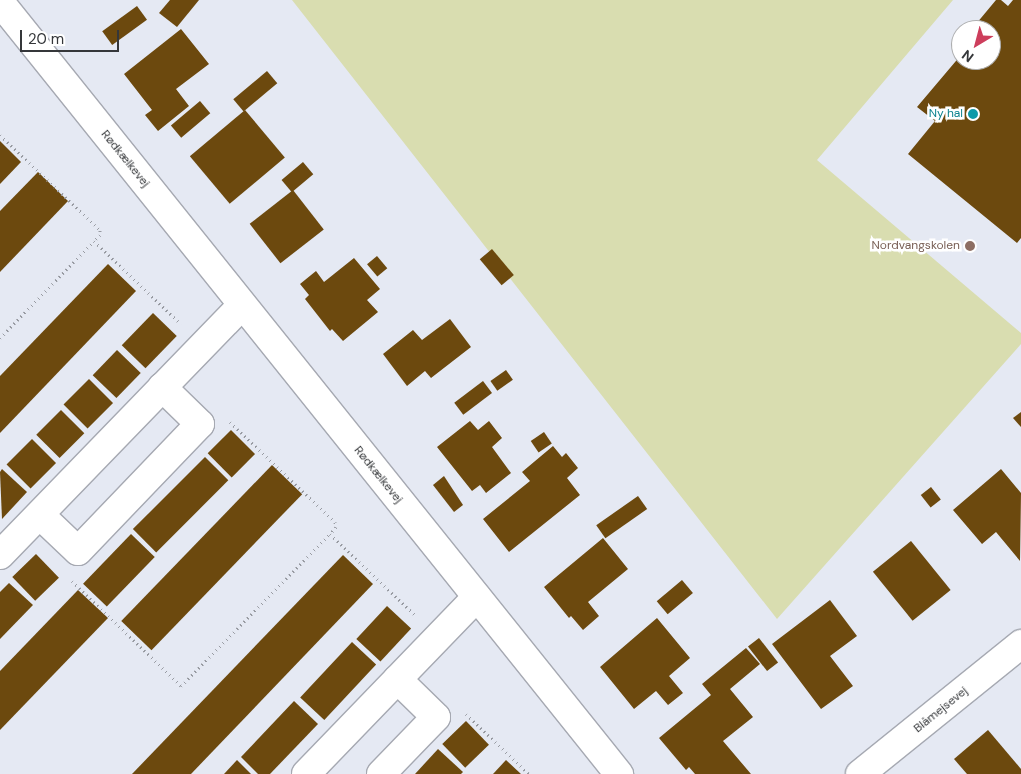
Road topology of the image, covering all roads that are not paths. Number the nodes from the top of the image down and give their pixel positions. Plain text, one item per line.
1 (3, 12) edge
2 (242, 305) junction
3 (162, 388) junction
4 (40, 515) junction
5 (0, 555) edge
6 (477, 597) junction
7 (1021, 644) edge
8 (397, 680) junction
9 (306, 774) edge
10 (381, 774) edge
11 (619, 774) edge
12 (860, 774) edge

1 - 2 street, Rødkælkevej
2 - 3 street
2 - 6 street, Rødkælkevej
3 - 4 street
3 - 4 street
4 - 5 street
6 - 8 street
6 - 11 street, Rødkælkevej
7 - 12 street, Blåmejsevej
8 - 9 street
8 - 10 street

